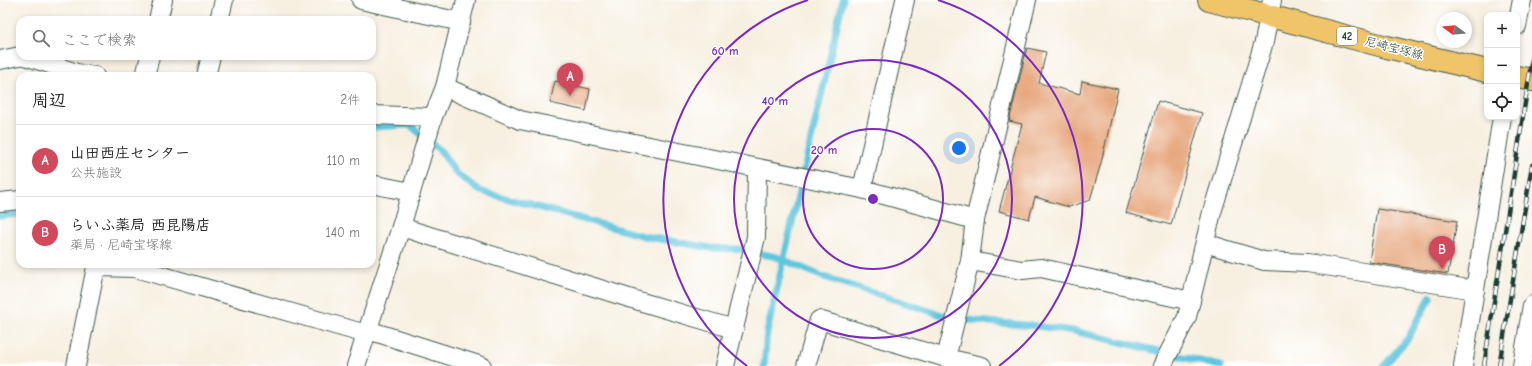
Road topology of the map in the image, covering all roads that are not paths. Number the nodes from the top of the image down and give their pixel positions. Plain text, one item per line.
1 (163, 0) edge
2 (224, 0) edge
3 (362, 0) edge
4 (466, 0) edge
5 (905, 0) edge
6 (1027, 0) edge
7 (1209, 0) edge
8 (1522, 0) edge
9 (1270, 8) edge
10 (1520, 12) edge
11 (159, 16) edge
12 (220, 16) edge
13 (461, 22) junction
14 (16, 57) edge
15 (0, 60) edge
16 (38, 60) edge
17 (149, 60) edge
18 (210, 60) edge
19 (1484, 69) edge
20 (74, 72) edge
21 (146, 72) edge
22 (207, 72) edge
23 (1520, 78) edge
24 (1532, 80) edge
25 (445, 87) junction
26 (376, 116) edge
27 (1502, 120) edge
28 (429, 132) junction
29 (757, 168) junction
30 (376, 185) edge
31 (862, 189) junction
32 (411, 192) junction
33 (16, 200) edge
34 (0, 202) edge
35 (975, 220) junction
36 (401, 228) junction
37 (1204, 243) junction
38 (970, 261) junction
39 (96, 268) edge
40 (135, 268) edge
41 (1475, 290) junction
42 (1191, 301) junction
43 (1532, 305) edge
44 (734, 328) junction
45 (367, 332) junction
46 (1529, 340) edge
47 (1167, 357) edge
48 (946, 358) junction
49 (76, 366) edge
50 (356, 366) edge
51 (482, 366) edge
52 (725, 366) edge
53 (806, 366) edge
54 (982, 366) edge
55 (1463, 366) edge
56 (1522, 366) edge

1 - 11 street
2 - 12 street
3 - 13 street
4 - 13 street
5 - 31 street
6 - 35 street
7 - 9 main road, 尼崎宝塚線 / 42
8 - 10 street
9 - 19 main road, 尼崎宝塚線 / 42
9 - 37 street
13 - 25 street
14 - 15 street
16 - 20 street
17 - 21 street
18 - 22 street
23 - 24 main road
25 - 28 street
25 - 29 street
26 - 28 street
27 - 41 street
28 - 32 street
29 - 31 street
29 - 44 street
30 - 32 street
31 - 35 street
32 - 36 street
33 - 34 street
35 - 38 street
36 - 44 street
36 - 45 street
37 - 41 street
37 - 42 street
38 - 42 street
38 - 48 street
39 - 49 street
40 - 45 street
41 - 55 street
42 - 47 street
43 - 46 street
44 - 52 street
45 - 50 street
45 - 51 street
46 - 56 street
48 - 53 street
48 - 54 street

